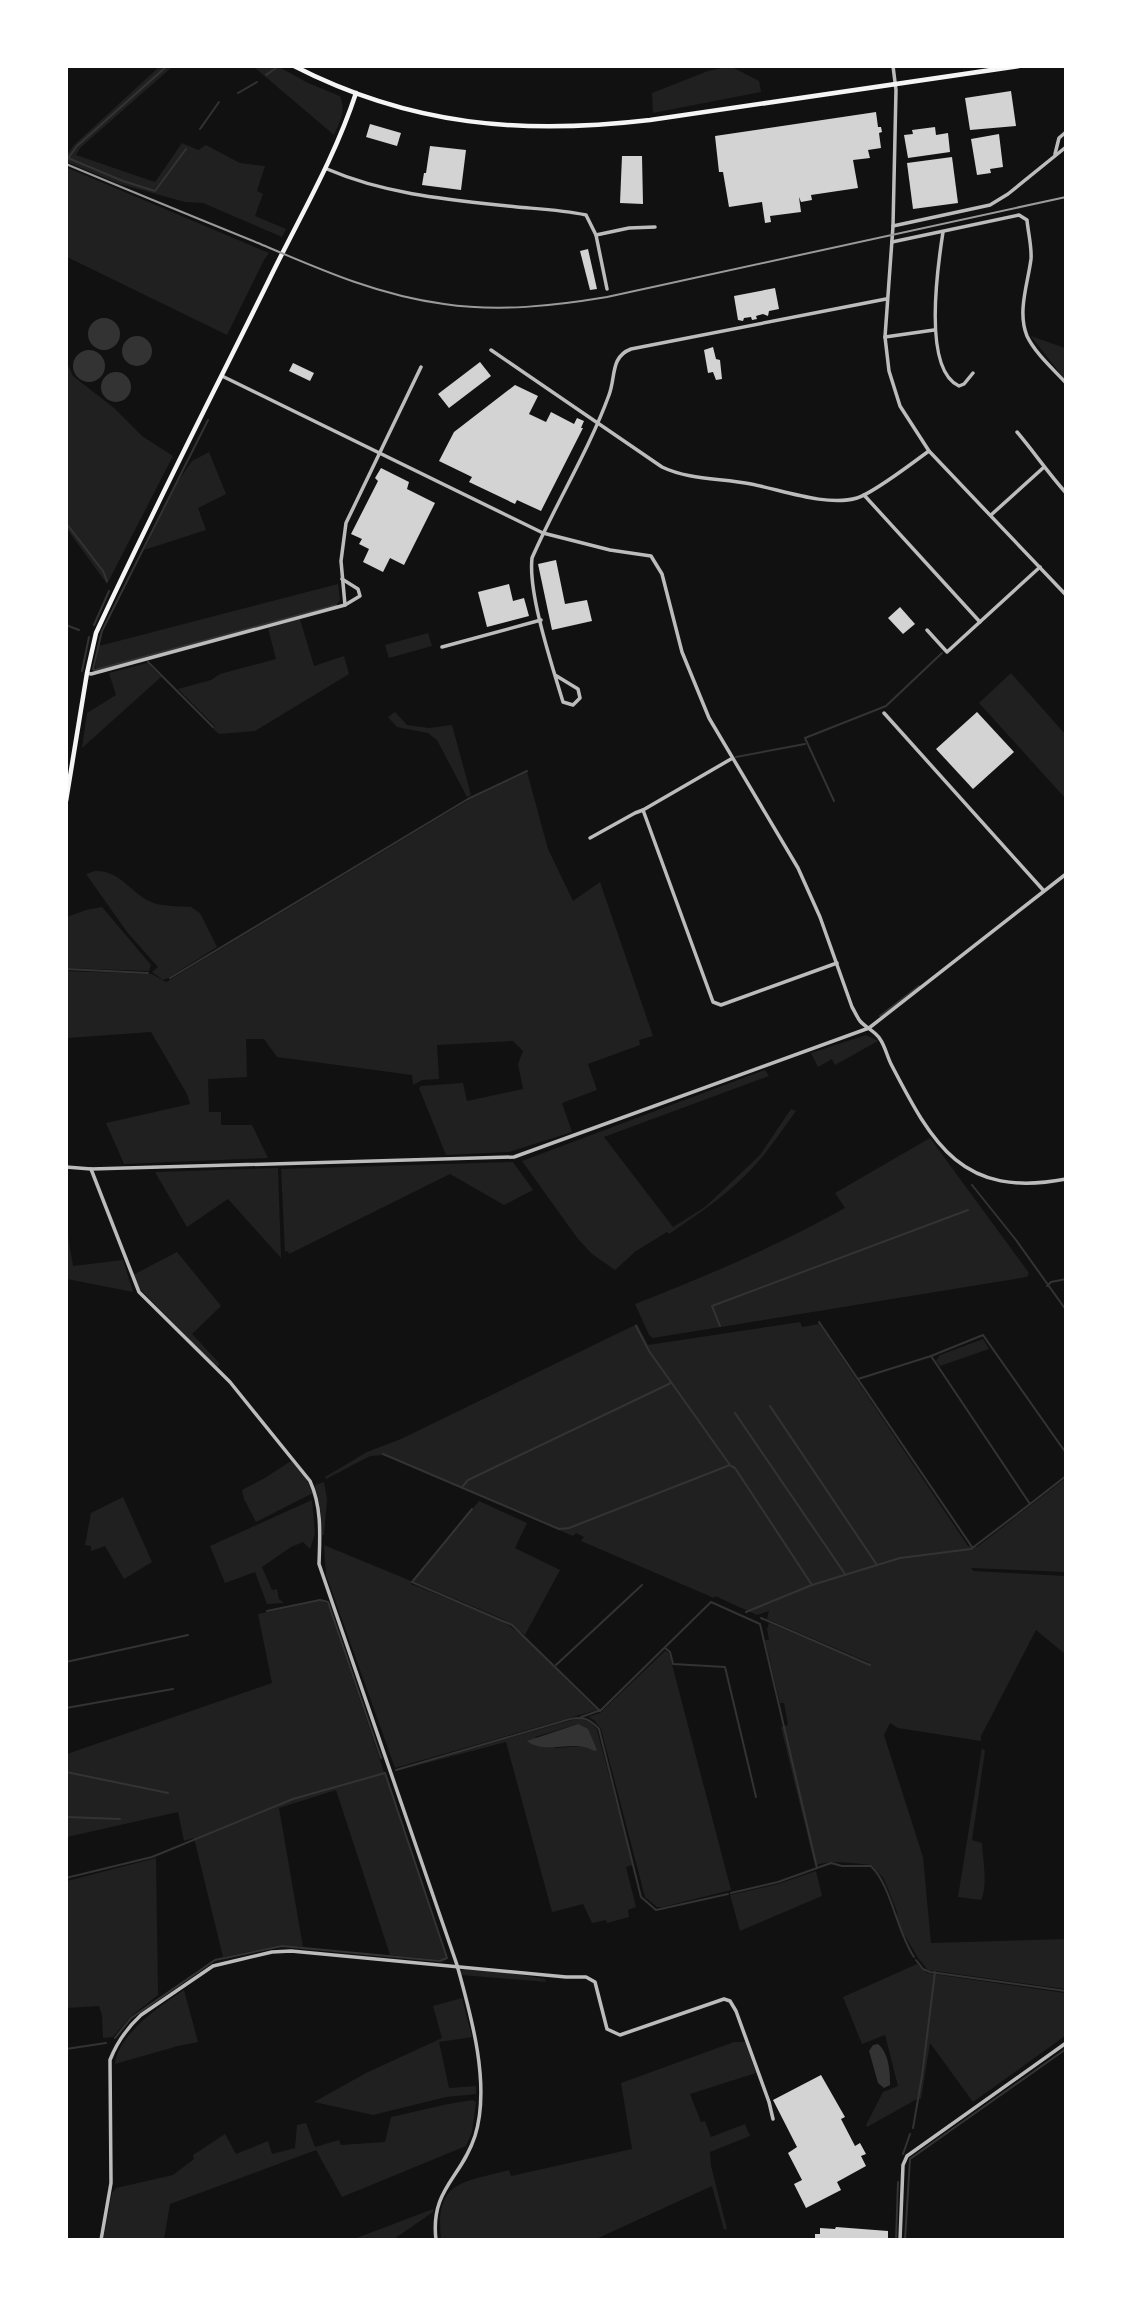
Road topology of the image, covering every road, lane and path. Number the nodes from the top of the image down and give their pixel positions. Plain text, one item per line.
1 (294, 66) edge
2 (893, 66) edge
3 (1019, 66) edge
4 (896, 85) junction
5 (356, 93) junction
6 (1066, 132) edge
7 (1066, 147) edge
8 (1054, 156) junction
9 (327, 169) junction
10 (893, 226) junction
11 (656, 227) dead end
12 (943, 232) junction
13 (596, 235) junction
14 (892, 242) junction
15 (607, 289) dead end
16 (886, 299) junction
17 (935, 330) junction
18 (885, 337) junction
19 (491, 350) dead end
20 (421, 367) dead end
21 (973, 373) dead end
22 (222, 376) junction
23 (1066, 383) edge
24 (597, 422) junction
25 (1017, 432) dead end
26 (929, 451) junction
27 (379, 453) junction
28 (1043, 468) junction
29 (1066, 493) edge
30 (864, 495) junction
31 (991, 515) junction
32 (543, 533) junction
33 (1040, 567) junction
34 (342, 579) junction
35 (1066, 595) edge
36 (345, 605) junction
37 (541, 620) junction
38 (980, 622) junction
39 (927, 631) dead end
40 (442, 647) dead end
41 (87, 673) junction
42 (555, 675) junction
43 (884, 713) dead end
44 (731, 759) junction
45 (66, 801) edge
46 (643, 810) junction
47 (590, 838) dead end
48 (1066, 874) edge
49 (1044, 891) junction
50 (836, 963) junction
51 (869, 1028) junction
52 (66, 1167) edge
53 (91, 1170) junction
54 (1066, 1180) edge
55 (457, 1965) junction
56 (1066, 2043) edge
57 (773, 2119) dead end
58 (101, 2239) edge
59 (436, 2239) edge
60 (900, 2239) edge

1 - 5 main road
2 - 4 street
3 - 4 main road
4 - 5 main road
4 - 10 street
5 - 9 main road
6 - 8 street
7 - 8 street
8 - 10 street
9 - 13 street
9 - 22 main road
10 - 14 street
11 - 13 street
12 - 14 street
12 - 17 street
12 - 23 street
13 - 15 street
14 - 16 street
16 - 18 street
16 - 24 street
17 - 18 street
17 - 21 street
18 - 26 street
19 - 24 street
20 - 27 street
22 - 27 street
22 - 41 main road
24 - 30 street
24 - 32 street
25 - 28 street
26 - 30 street
26 - 31 street
27 - 32 street
27 - 34 street
28 - 29 street
28 - 31 street
30 - 38 street
31 - 33 street
32 - 37 street
32 - 44 street
33 - 35 street
33 - 38 street
34 - 36 street
34 - 36 street
36 - 41 street
37 - 40 street
37 - 42 street
38 - 39 street
41 - 45 main road
42 - 42 street
43 - 49 street
44 - 46 street
44 - 50 street
46 - 47 street
46 - 50 street
48 - 49 street
49 - 51 street
50 - 51 street
51 - 53 street
51 - 54 street
52 - 53 street
53 - 55 street
55 - 57 street
55 - 58 street
55 - 59 street
56 - 60 street

